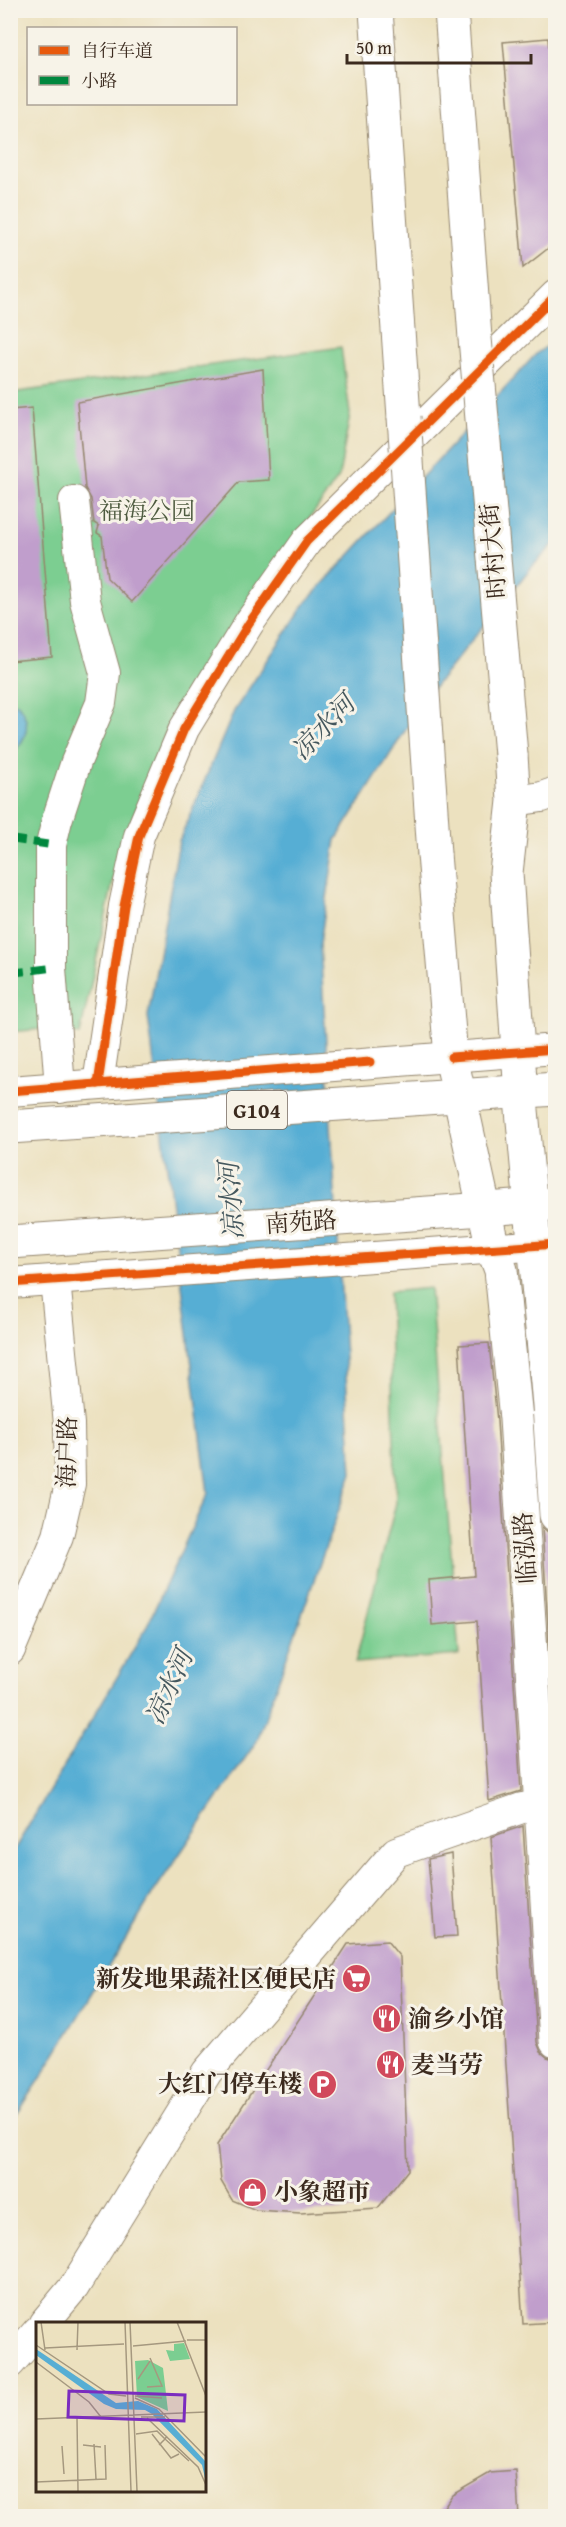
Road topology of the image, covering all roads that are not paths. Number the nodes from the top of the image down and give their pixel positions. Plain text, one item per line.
1 (376, 10) edge
2 (451, 10) edge
3 (555, 295) edge
4 (74, 501) dead end
5 (555, 792) edge
6 (514, 801) junction
7 (555, 1049) edge
8 (518, 1052) junction
9 (451, 1057) junction
10 (98, 1084) junction
11 (60, 1088) junction
12 (555, 1089) edge
13 (10, 1091) edge
14 (520, 1092) junction
15 (461, 1096) junction
16 (10, 1127) edge
17 (543, 1205) edge
18 (485, 1209) junction
19 (10, 1242) edge
20 (545, 1245) edge
21 (493, 1249) junction
22 (55, 1280) junction
23 (10, 1283) edge
24 (555, 1515) edge
25 (10, 1650) edge
26 (541, 1805) junction
27 (555, 2041) edge
28 (45, 2322) edge
29 (36, 2333) edge
30 (10, 2363) edge

1 - 9 main road, bridge
2 - 6 main road, 时村大街, bridge
3 - 10 street
4 - 11 street
5 - 6 street
6 - 8 main road, 时村大街
7 - 8 street
8 - 9 street
8 - 14 main road, 时村大街
9 - 10 street
9 - 15 main road, 临泓路
10 - 11 street
11 - 13 street
12 - 14 main road, G104
14 - 15 main road, G104
14 - 17 main road, 临泓路
15 - 16 main road, G104
15 - 18 main road, 临泓路
17 - 18 main road, 南苑路
17 - 20 main road, 临泓路
18 - 19 main road, 南苑路
18 - 21 main road, 临泓路
20 - 21 street
20 - 24 main road, 临泓路
21 - 22 street
21 - 26 main road, 临泓路
22 - 23 street
22 - 25 street, 海户路
26 - 27 main road, 临泓路
26 - 28 street
29 - 30 street

